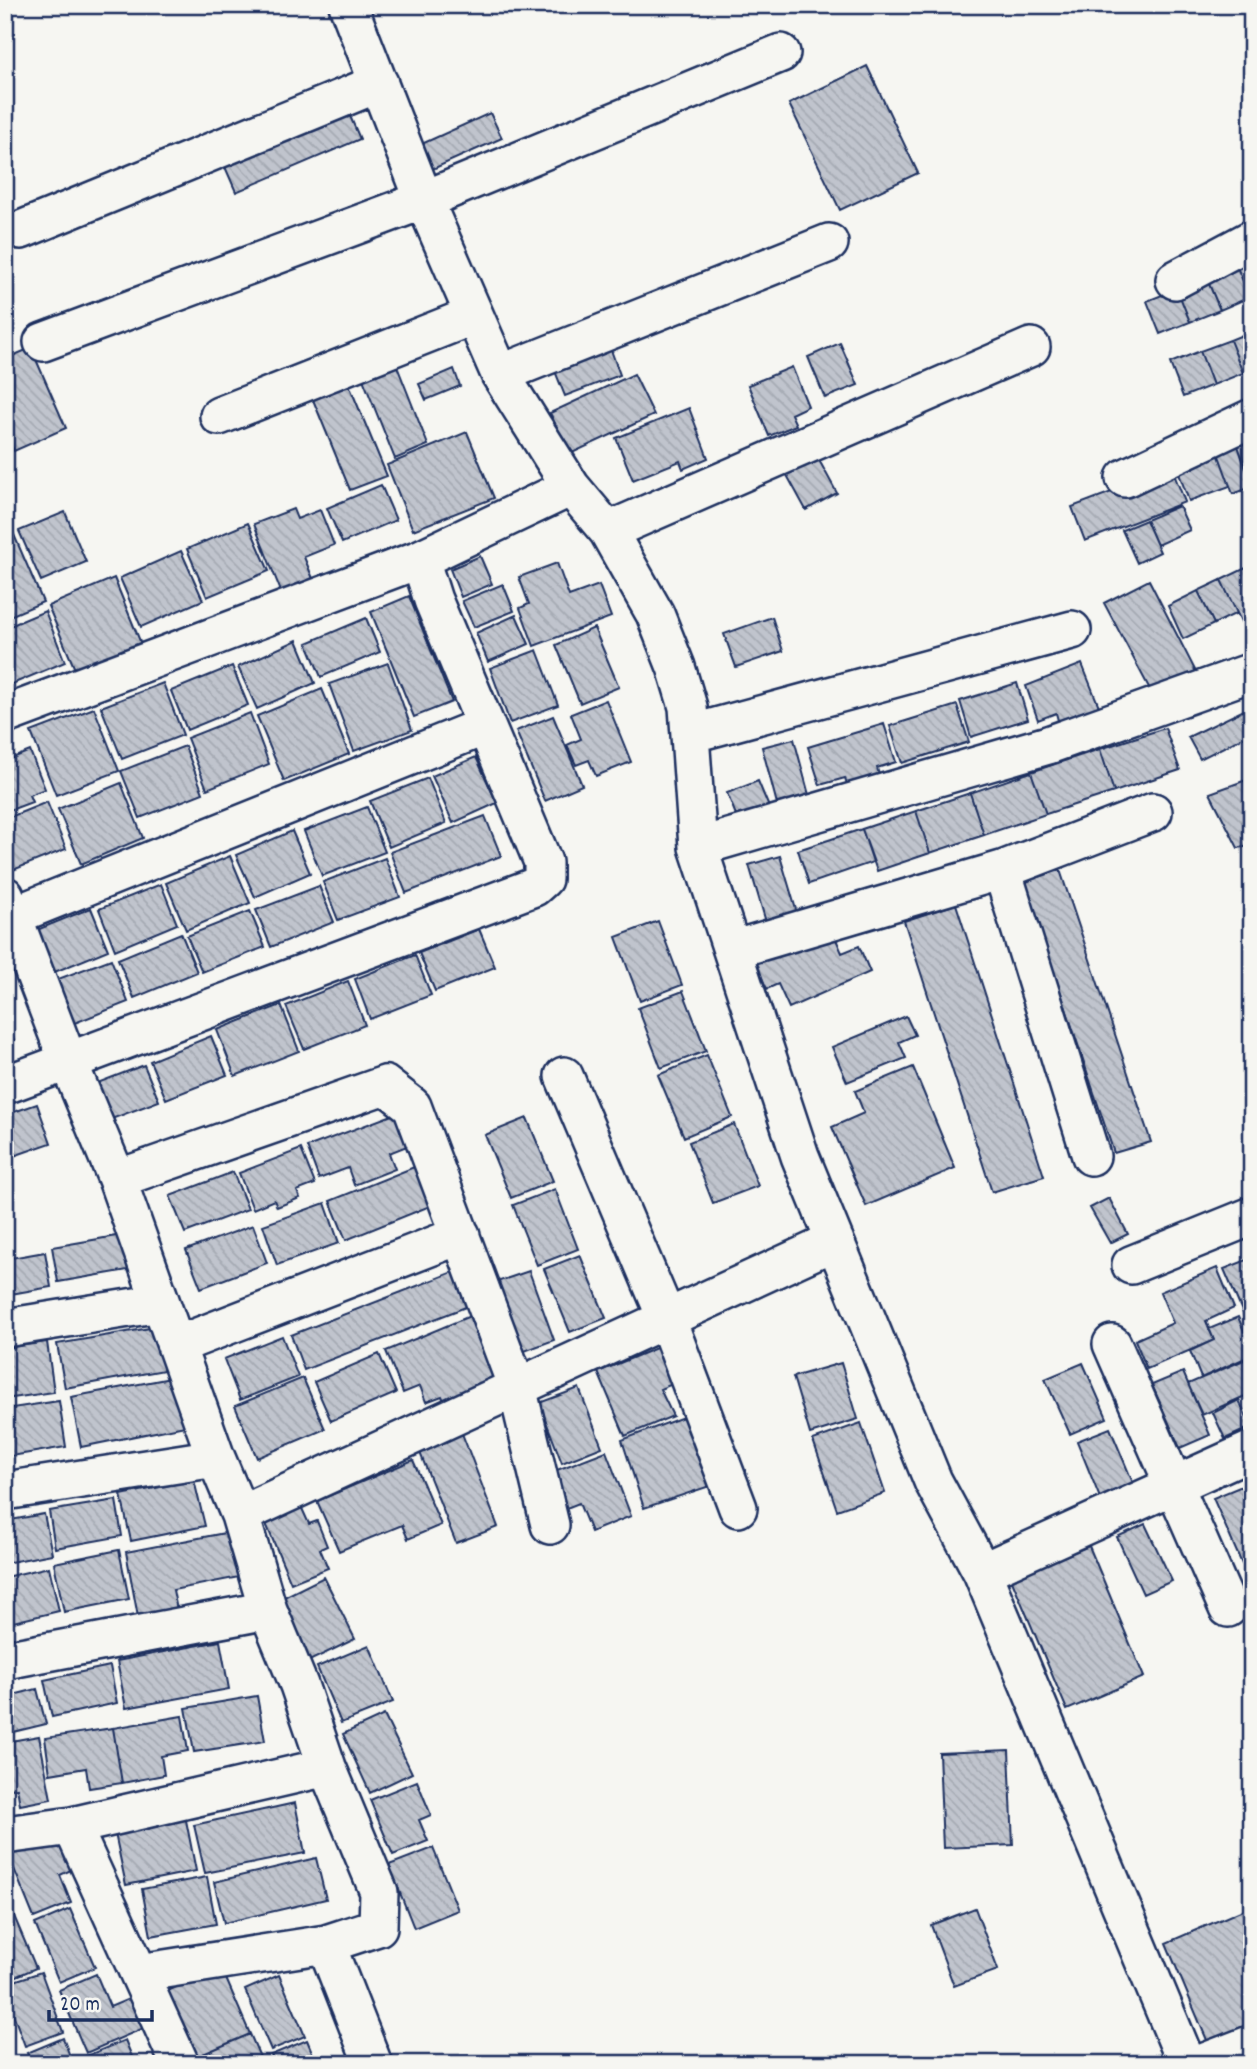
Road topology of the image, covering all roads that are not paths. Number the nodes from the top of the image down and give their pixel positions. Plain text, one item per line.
1 (348, 5) edge
2 (781, 53) dead end
3 (379, 83) junction
4 (424, 200) junction
5 (21, 230) dead end
6 (1252, 239) edge
7 (829, 243) dead end
8 (1175, 280) dead end
9 (472, 316) junction
10 (43, 342) dead end
11 (1031, 347) dead end
12 (500, 374) junction
13 (219, 416) dead end
14 (1252, 418) edge
15 (1125, 478) dead end
16 (571, 487) junction
17 (608, 531) junction
18 (420, 559) junction
19 (1072, 630) dead end
20 (1252, 672) edge
21 (5, 715) edge
22 (485, 726) junction
23 (690, 734) junction
24 (1153, 812) dead end
25 (698, 847) junction
26 (1002, 870) junction
27 (8, 910) edge
28 (732, 950) junction
29 (68, 1062) junction
30 (564, 1076) dead end
31 (5, 1085) edge
32 (1091, 1156) dead end
33 (117, 1179) junction
34 (1252, 1216) edge
35 (461, 1235) junction
36 (835, 1241) junction
37 (1131, 1265) dead end
38 (160, 1303) junction
39 (666, 1317) junction
40 (5, 1328) edge
41 (1112, 1343) dead end
42 (177, 1345) junction
43 (517, 1387) junction
44 (1252, 1450) edge
45 (216, 1458) junction
46 (1174, 1485) junction
47 (5, 1491) edge
48 (738, 1508) dead end
49 (240, 1515) junction
50 (550, 1525) dead end
51 (982, 1572) junction
52 (1228, 1608) dead end
53 (268, 1610) junction
54 (5, 1660) edge
55 (327, 1767) junction
56 (72, 1826) junction
57 (5, 1835) edge
58 (326, 1944) junction
59 (139, 1973) junction
60 (1252, 2044) edge
61 (180, 2064) edge
62 (373, 2064) edge
63 (1187, 2064) edge
64 (1200, 2064) edge

1 - 3 street
2 - 4 street
3 - 4 street
3 - 5 street
4 - 9 street
4 - 10 street
6 - 8 street
7 - 12 street
9 - 12 street
9 - 13 street
11 - 17 street
12 - 16 street
14 - 15 street
16 - 17 street
16 - 18 street
17 - 23 street
18 - 21 street
18 - 22 street
19 - 23 street
20 - 25 street
22 - 27 street
22 - 29 street
23 - 25 street
24 - 26 street
25 - 28 street
26 - 28 street
26 - 32 street
27 - 29 street
28 - 36 street
29 - 31 street
29 - 33 street
30 - 39 street
33 - 35 street
33 - 38 street
34 - 37 street
35 - 42 street
35 - 43 street
36 - 39 street
36 - 51 street
38 - 40 street
38 - 42 street
39 - 43 street
39 - 48 street
41 - 46 street
42 - 45 street
43 - 49 street
43 - 50 street
44 - 46 street
45 - 47 street
45 - 49 street
46 - 51 street
46 - 52 street
49 - 53 street
51 - 63 street
53 - 54 street
53 - 55 street
55 - 56 street
55 - 58 street
56 - 57 street
56 - 59 street
58 - 59 street
58 - 62 street
59 - 61 street
60 - 64 street

